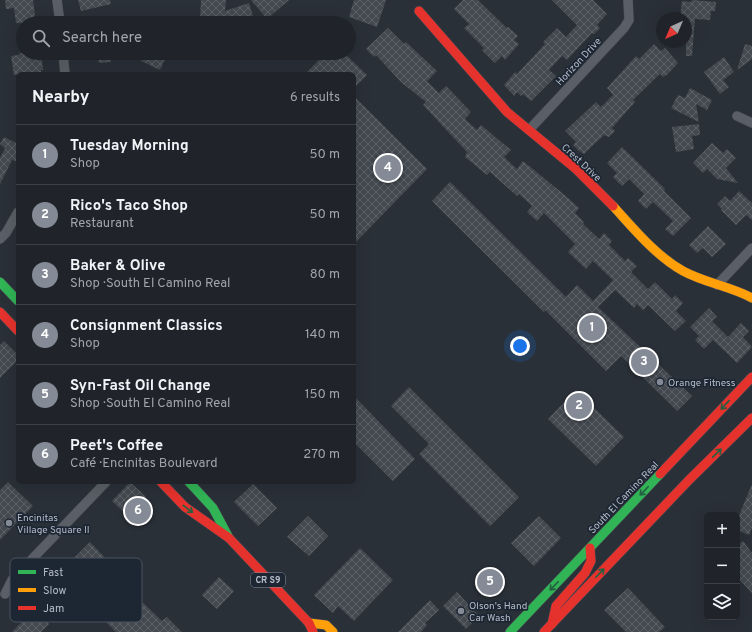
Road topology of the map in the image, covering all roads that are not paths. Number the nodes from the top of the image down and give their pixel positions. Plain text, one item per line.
1 (57, 0) edge
2 (628, 0) edge
3 (419, 11) dead end
4 (59, 16) edge
5 (64, 60) edge
6 (65, 72) edge
7 (737, 116) dead end
8 (752, 122) edge
9 (529, 130) junction
10 (16, 216) edge
11 (0, 239) edge
12 (752, 248) edge
13 (0, 282) edge
14 (717, 285) junction
15 (752, 298) edge
16 (16, 299) edge
17 (0, 312) edge
18 (16, 329) edge
19 (752, 377) edge
20 (752, 418) edge
21 (104, 484) edge
22 (163, 484) edge
23 (191, 484) edge
24 (229, 538) junction
25 (590, 548) junction
26 (33, 558) edge
27 (10, 584) edge
28 (5, 594) dead end
29 (308, 623) junction
30 (552, 624) junction
31 (313, 632) edge
32 (333, 632) edge
33 (510, 632) edge
34 (544, 632) edge

1 - 4 street
2 - 9 street, Horizon Drive
3 - 9 main road, Crest Drive
5 - 6 street
7 - 8 street
9 - 14 main road, Crest Drive
10 - 11 street
12 - 14 street
13 - 16 main road
14 - 15 main road, Crest Drive
17 - 18 main road
19 -> 25 main road, South El Camino Real
30 -> 20 main road
21 - 26 street
22 -> 24 main road, CR S9
23 - 24 main road
24 - 29 main road, CR S9
25 - 30 main road
25 -> 33 main road, South El Camino Real
27 - 28 street
29 - 31 main road, CR S9
29 - 32 main road
30 - 34 main road

